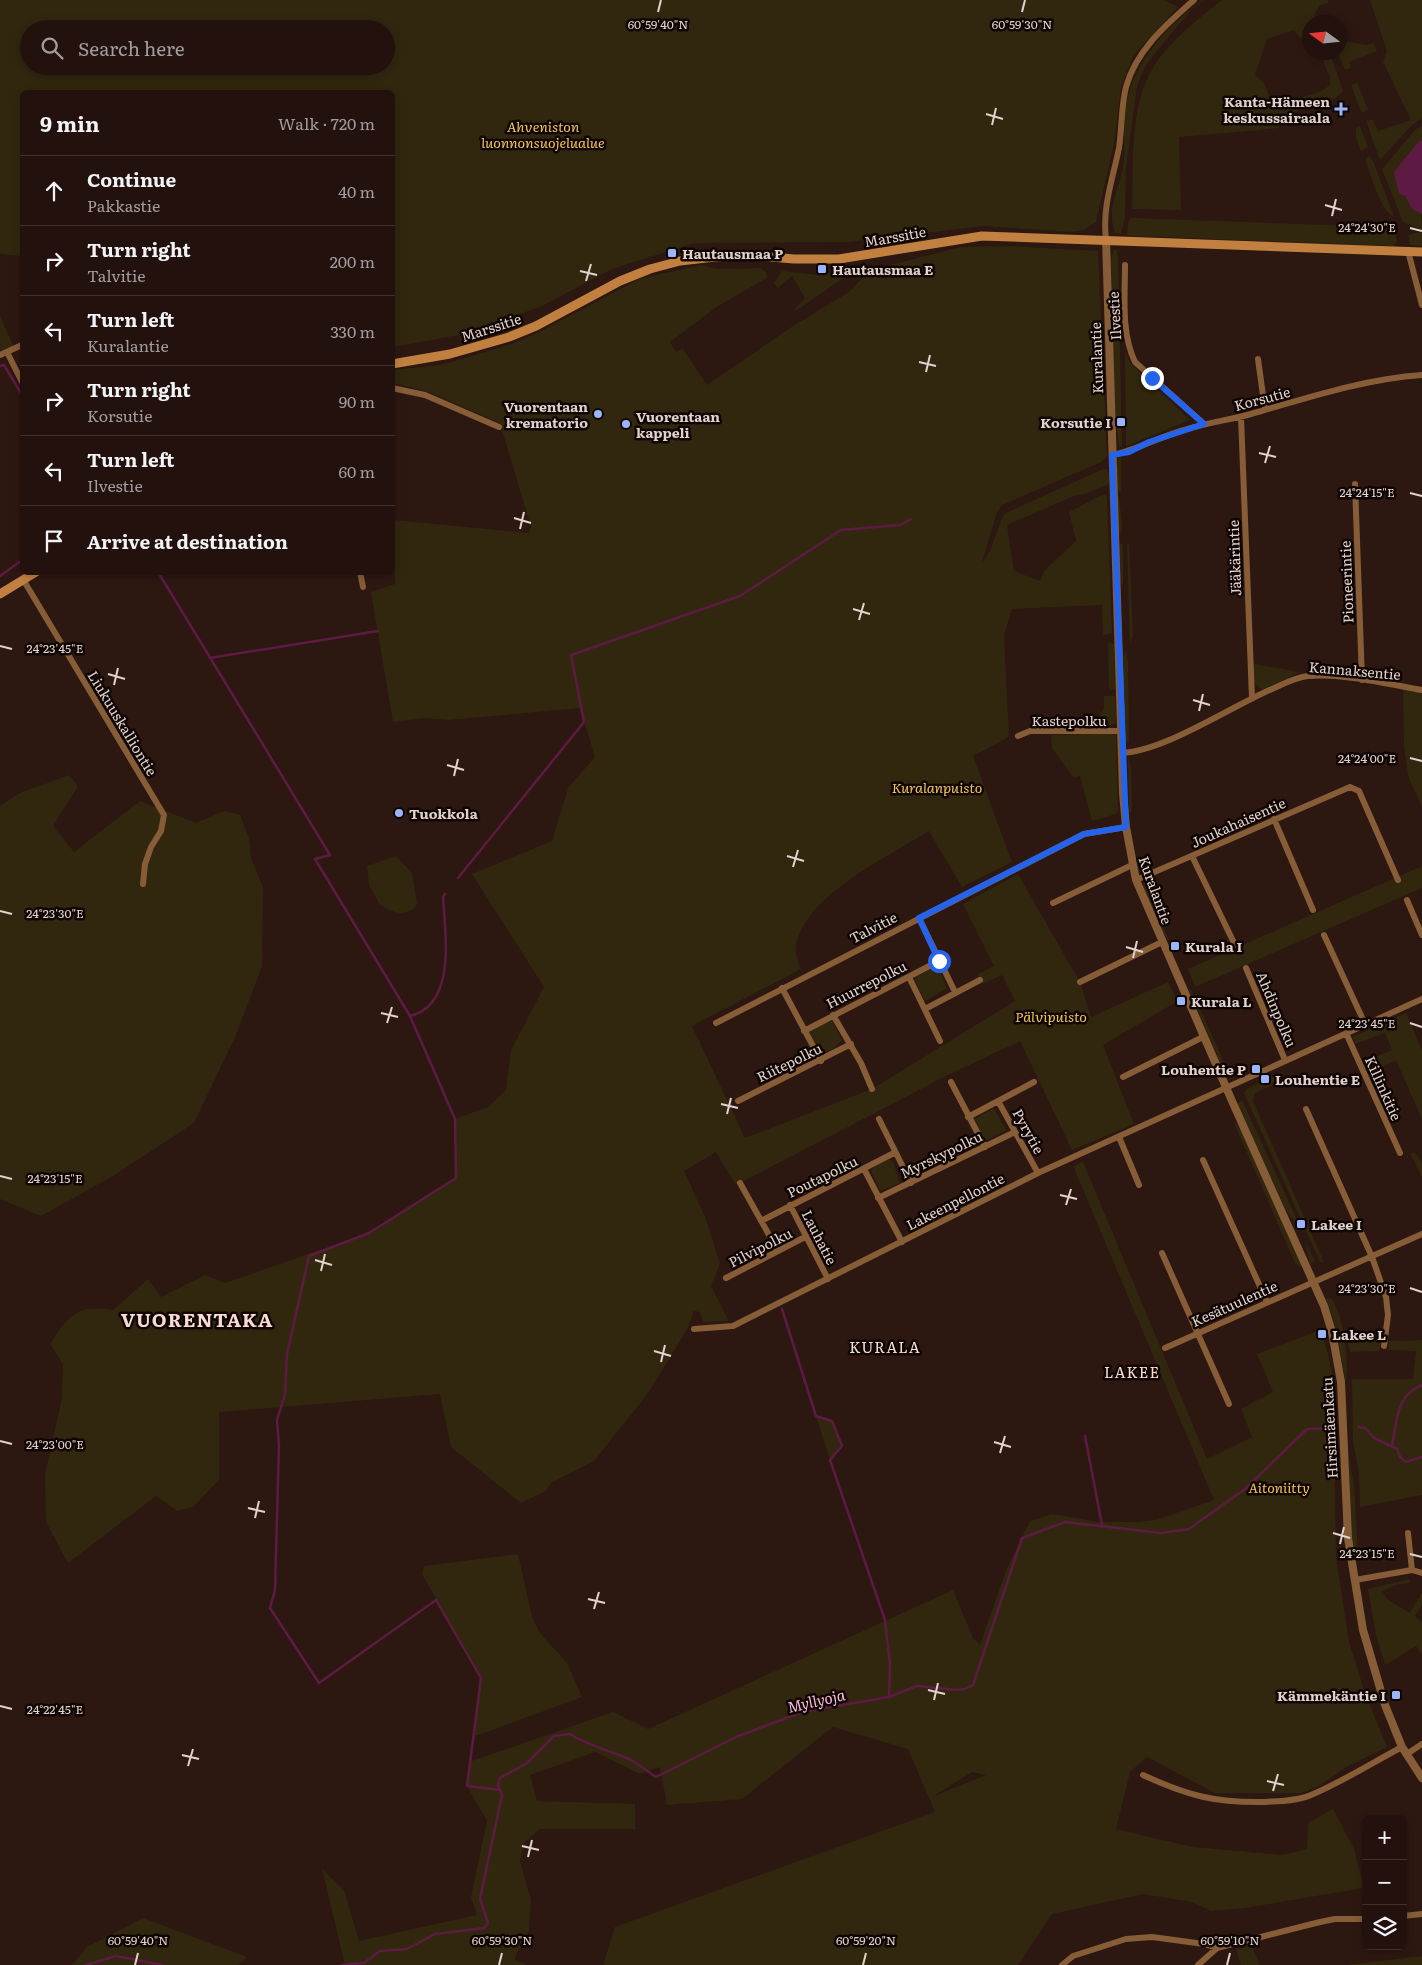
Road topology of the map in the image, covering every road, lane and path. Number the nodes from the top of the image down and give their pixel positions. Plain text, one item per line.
1 (1194, 0) edge
2 (1106, 239) junction
3 (1408, 251) junction
4 (1422, 252) edge
5 (1125, 265) dead end
6 (1422, 305) edge
7 (20, 346) edge
8 (3, 354) edge
9 (1258, 359) dead end
10 (395, 363) edge
11 (1422, 376) edge
12 (20, 379) edge
13 (395, 389) edge
14 (1265, 410) junction
15 (1241, 417) junction
16 (1204, 424) junction
17 (499, 427) dead end
18 (1112, 455) junction
19 (1355, 484) dead end
20 (32, 575) edge
21 (361, 575) edge
22 (24, 581) junction
23 (363, 587) dead end
24 (0, 594) edge
25 (1362, 680) junction
26 (1422, 690) edge
27 (1252, 698) junction
28 (1121, 731) junction
29 (1018, 736) dead end
30 (1122, 752) junction
31 (1274, 819) junction
32 (1126, 827) junction
33 (1192, 856) junction
34 (1132, 865) junction
35 (1136, 880) junction
36 (1398, 880) dead end
37 (143, 884) dead end
38 (1406, 900) dead end
39 (1053, 903) dead end
40 (1313, 910) dead end
41 (919, 918) junction
42 (1324, 935) dead end
43 (1422, 935) edge
44 (1162, 942) junction
45 (1235, 945) dead end
46 (939, 961) junction
47 (1246, 968) dead end
48 (909, 976) junction
49 (980, 980) dead end
50 (1080, 982) dead end
51 (782, 988) junction
52 (955, 992) junction
53 (1422, 999) edge
54 (925, 1009) junction
55 (833, 1015) junction
56 (716, 1023) dead end
57 (1365, 1024) junction
58 (804, 1031) junction
59 (1346, 1033) junction
60 (1204, 1037) junction
61 (940, 1041) dead end
62 (850, 1044) junction
63 (1285, 1060) junction
64 (821, 1061) junction
65 (1123, 1077) dead end
66 (951, 1082) dead end
67 (1034, 1082) dead end
68 (1226, 1087) junction
69 (872, 1089) dead end
70 (738, 1101) dead end
71 (998, 1101) junction
72 (1306, 1109) dead end
73 (968, 1117) junction
74 (879, 1119) dead end
75 (1015, 1132) junction
76 (1119, 1137) junction
77 (985, 1147) junction
78 (1400, 1152) dead end
79 (894, 1153) junction
80 (1203, 1160) dead end
81 (864, 1169) junction
82 (1038, 1173) junction
83 (740, 1183) dead end
84 (911, 1183) junction
85 (1139, 1185) dead end
86 (878, 1198) junction
87 (790, 1205) junction
88 (762, 1221) junction
89 (1422, 1234) edge
90 (805, 1237) junction
91 (902, 1242) junction
92 (778, 1251) junction
93 (1162, 1253) dead end
94 (1372, 1257) junction
95 (726, 1278) dead end
96 (828, 1279) junction
97 (1314, 1283) junction
98 (1267, 1302) junction
99 (694, 1329) dead end
100 (1197, 1334) junction
101 (1384, 1346) dead end
102 (1165, 1348) dead end
103 (1229, 1404) dead end
104 (1408, 1533) dead end
105 (1412, 1570) junction
106 (1422, 1573) edge
107 (1355, 1580) junction
108 (1422, 1744) edge
109 (1404, 1750) junction
110 (1143, 1775) dead end
111 (1422, 1778) edge
112 (1422, 1914) edge
113 (1407, 1916) edge
114 (1362, 1919) edge
115 (1217, 1948) junction
116 (1062, 1965) edge
117 (1198, 1965) edge

1 - 2 street
2 - 3 main road, Marssitie
2 - 10 main road, Marssitie
2 - 18 street, Kuralantie
3 - 4 main road, Marssitie
3 - 6 street
5 - 16 street, Ilvestie
7 - 8 street
8 - 12 street
9 - 14 street
11 - 14 street, Korsutie
13 - 17 street
14 - 15 street, Korsutie
15 - 16 street, Korsutie
15 - 27 street, Jääkärintie
16 - 18 street, Korsutie
18 - 28 street, Kuralantie
19 - 25 street, Pioneerintie
20 - 22 main road
21 - 23 street
22 - 24 main road
22 - 37 street, Liukuuskalliontie
25 - 26 street, Kannaksentie
25 - 27 street, Kannaksentie
27 - 30 street, Kannaksentie
28 - 29 street, Kastepolku
28 - 30 street, Kuralantie
30 - 32 street, Kuralantie
31 - 33 street, Joukahaisentie
31 - 36 street, Joukahaisentie
31 - 40 street
32 - 34 street, Kuralantie
32 - 41 street, Talvitie
33 - 35 street, Joukahaisentie
33 - 45 street
34 - 35 street, Kuralantie
34 - 39 street
35 - 44 street, Kuralantie
38 - 43 street
41 - 46 street
41 - 51 street, Talvitie
42 - 57 street
44 - 50 street
44 - 60 street, Kuralantie
46 - 48 street, Huurrepolku
46 - 52 street
47 - 63 street, Ahdinpolku
48 - 54 street
48 - 55 street, Huurrepolku
49 - 52 street
51 - 56 street, Talvitie
51 - 58 street
52 - 54 street
53 - 57 street, Lakeenpellontie
54 - 61 street
55 - 58 street, Huurrepolku
55 - 62 street
57 - 59 street, Lakeenpellontie
58 - 64 street
59 - 63 street, Lakeenpellontie
59 - 78 street, Killinkitie
60 - 65 street
60 - 68 street, Kuralantie
62 - 64 street, Riitepolku
62 - 69 street
63 - 68 street, Lakeenpellontie
64 - 70 street, Riitepolku
66 - 73 street
67 - 71 street
68 - 76 street, Lakeenpellontie
68 - 97 street, Hirsimäenkatu
71 - 73 street
71 - 75 street, Pyrytie
72 - 94 street
73 - 77 street
74 - 79 street
75 - 77 street, Myrskypolku
75 - 82 street, Pyrytie
76 - 82 street, Lakeenpellontie
76 - 85 street
77 - 84 street, Myrskypolku
79 - 81 street, Poutapolku
79 - 84 street
80 - 98 street
81 - 86 street
81 - 87 street, Poutapolku
82 - 91 street, Lakeenpellontie
83 - 88 street
84 - 86 street, Myrskypolku
86 - 91 street
87 - 88 street, Poutapolku
87 - 90 street, Lauhatie
88 - 92 street
89 - 94 street, Kesätuulentie
90 - 92 street, Pilvipolku
90 - 96 street, Lauhatie
91 - 96 street, Lakeenpellontie
92 - 95 street, Pilvipolku
93 - 100 street
94 - 97 street, Kesätuulentie
94 - 101 street
96 - 99 street, Lakeenpellontie
97 - 98 street, Kesätuulentie
97 - 107 street, Hirsimäenkatu
98 - 100 street, Kesätuulentie
100 - 102 street, Kesätuulentie
100 - 103 street
104 - 105 street
105 - 106 street
105 - 107 street
107 - 109 street, Hirsimäenkatu
108 - 109 street
109 - 110 street
109 - 111 street, Hirsimäenkatu
112 - 113 street
114 - 115 street
115 - 116 street
115 - 117 street

